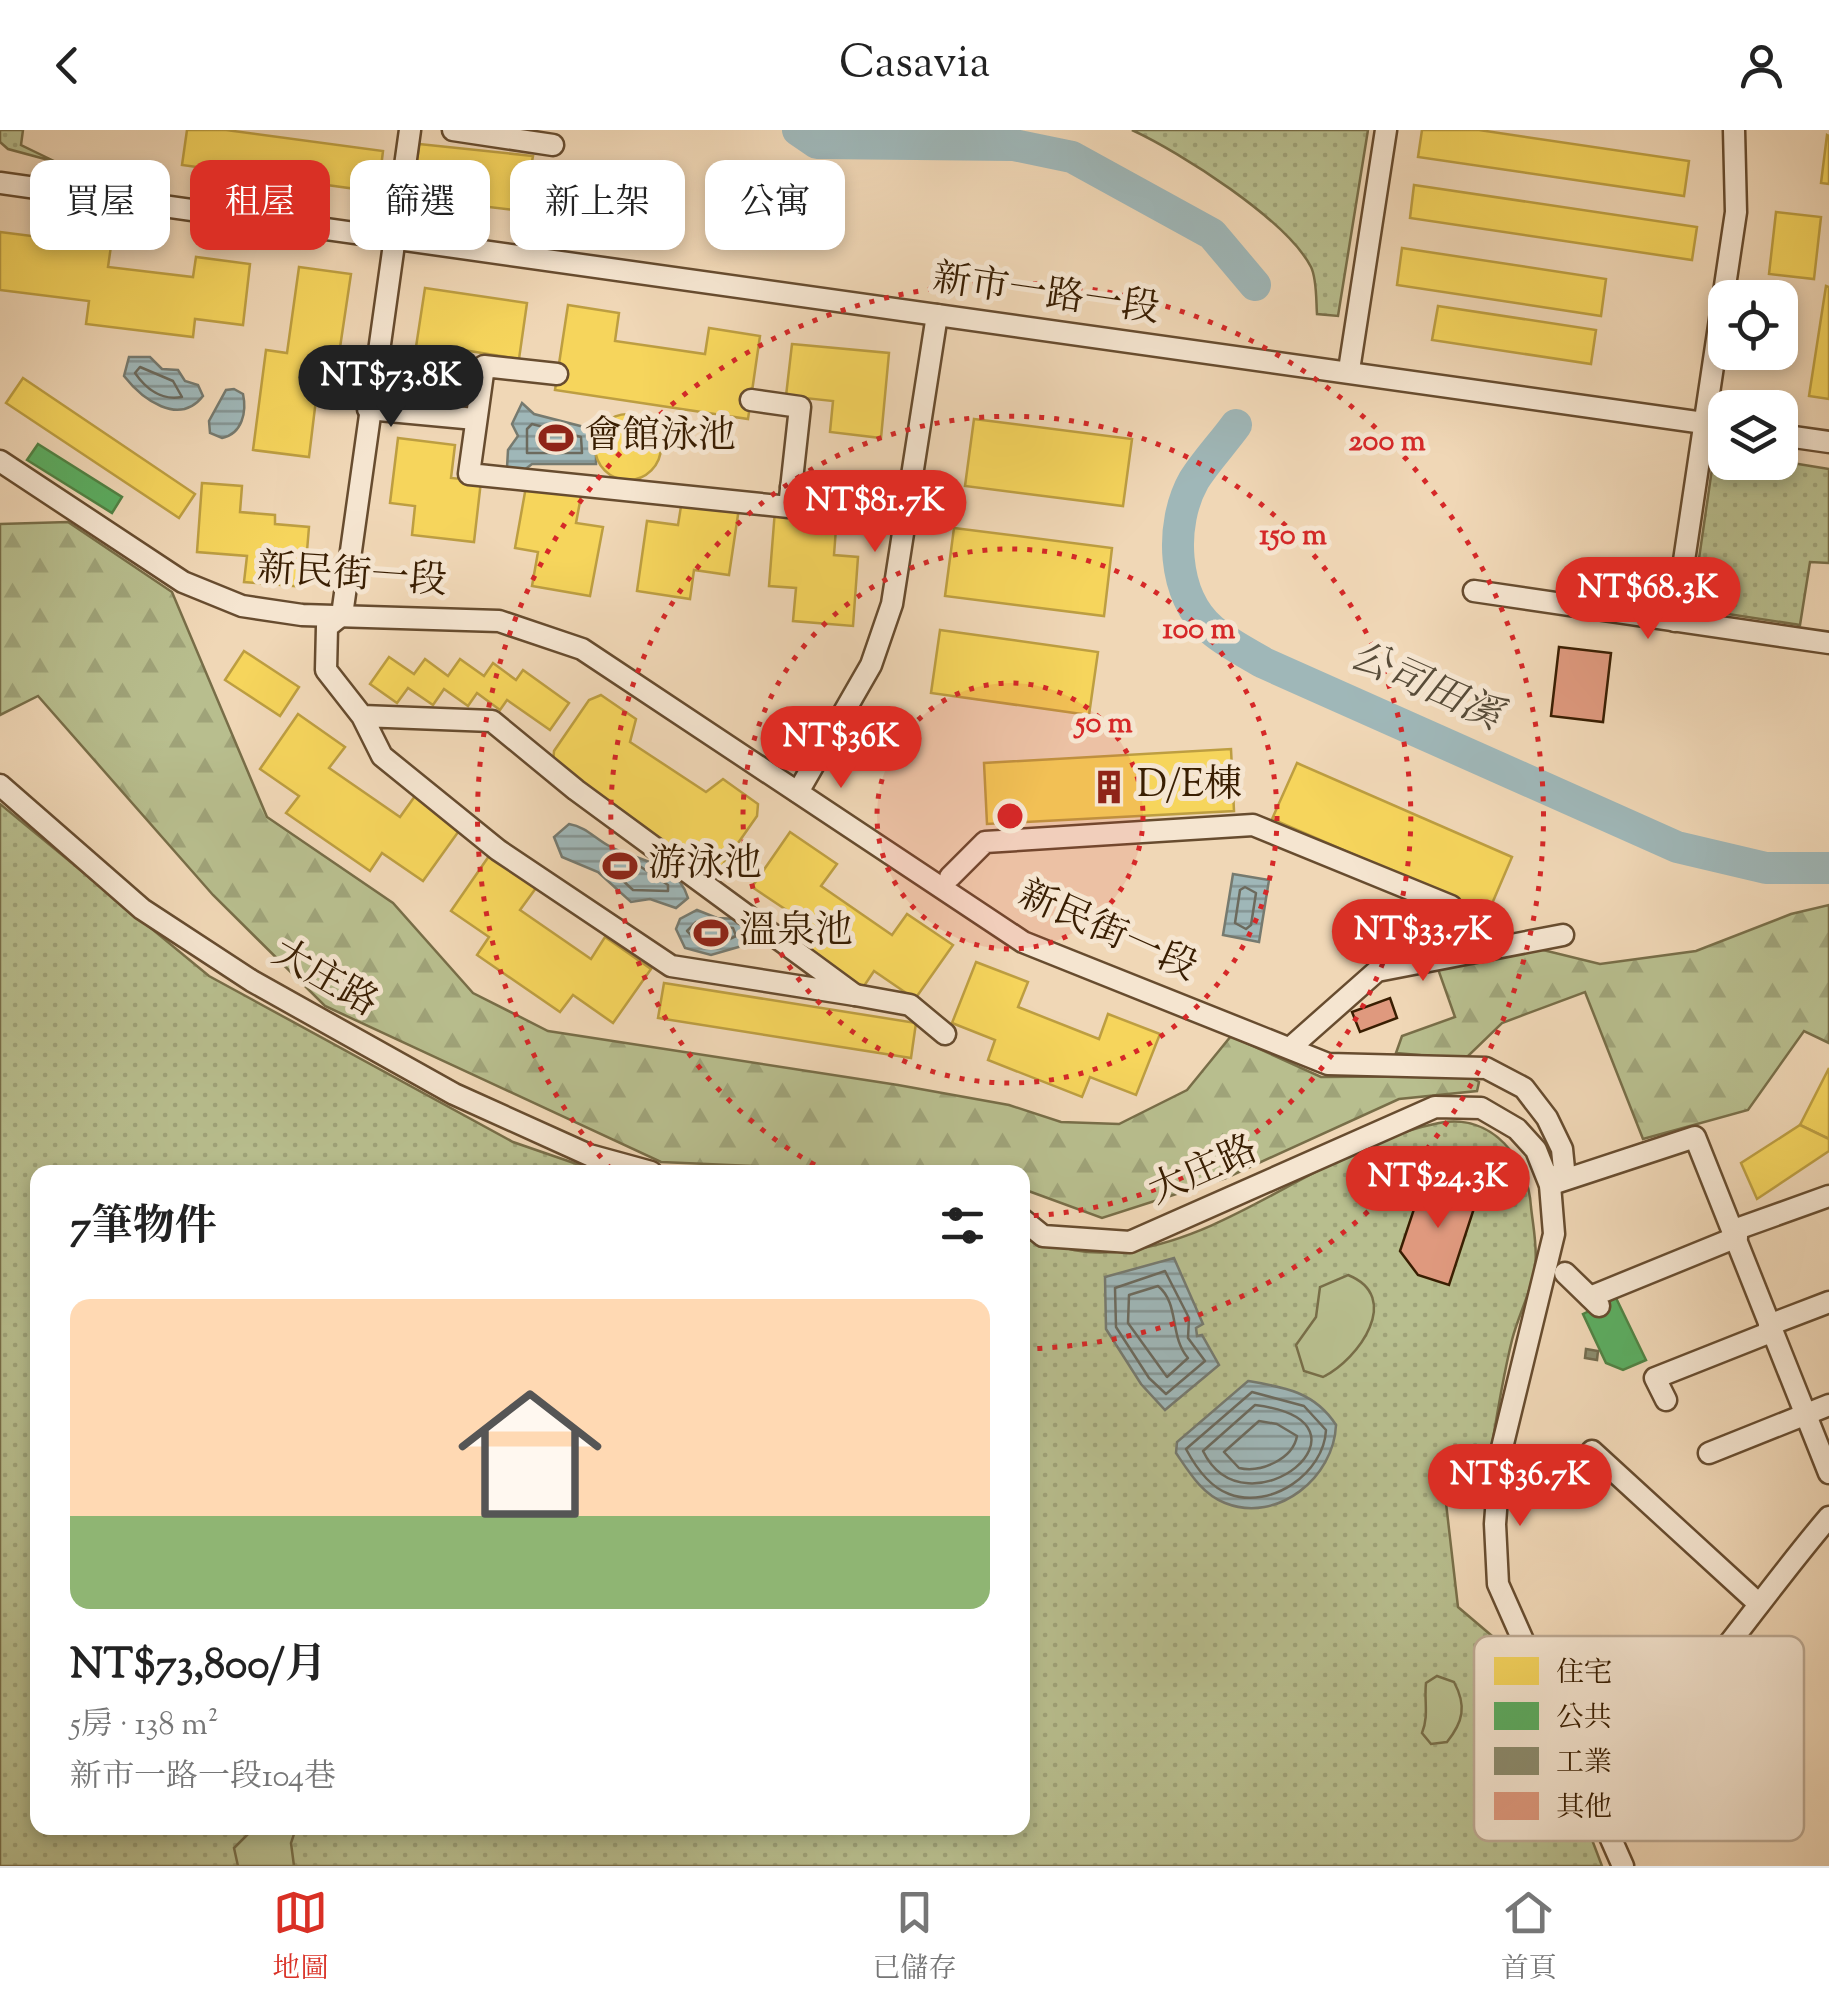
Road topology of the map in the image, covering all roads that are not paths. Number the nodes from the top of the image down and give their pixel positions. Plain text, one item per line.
1 (410, 130) edge
2 (453, 130) edge
3 (1386, 130) edge
4 (1734, 130) edge
5 (552, 145) dead end
6 (405, 160) edge
7 (0, 174) edge
8 (0, 184) edge
9 (30, 187) edge
10 (30, 188) edge
11 (170, 207) edge
12 (350, 232) edge
13 (390, 250) edge
14 (478, 250) edge
15 (937, 314) junction
16 (1349, 370) junction
17 (557, 374) dead end
18 (751, 400) dead end
19 (368, 409) junction
20 (475, 419) junction
21 (1702, 422) junction
22 (1708, 423) edge
23 (1798, 438) edge
24 (1829, 442) edge
25 (0, 461) edge
26 (791, 486) junction
27 (909, 502) junction
28 (1474, 591) dead end
29 (342, 615) junction
30 (1675, 621) junction
31 (1829, 643) edge
32 (362, 716) junction
33 (0, 785) edge
34 (798, 792) junction
35 (950, 876) dead end
36 (1461, 931) dead end
37 (1562, 935) dead end
38 (855, 995) junction
39 (945, 1034) dead end
40 (1290, 1048) junction
41 (625, 1165) edge
42 (1550, 1185) junction
43 (1829, 1196) edge
44 (1030, 1225) edge
45 (1736, 1233) junction
46 (1565, 1273) dead end
47 (1829, 1302) edge
48 (1770, 1329) junction
49 (1666, 1400) dead end
50 (1829, 1406) edge
51 (1804, 1415) junction
52 (1592, 1451) dead end
53 (1709, 1453) dead end
54 (1829, 1473) edge
55 (1829, 1517) edge
56 (1759, 1604) junction
57 (1522, 1636) edge
58 (1733, 1636) edge
59 (1612, 1841) edge
60 (1622, 1866) edge

1 - 6 street
2 - 5 street
3 - 16 street
4 - 21 street
7 - 9 street
8 - 10 street, 新市一路一段
11 - 12 street, 新市一路一段
13 - 19 street
14 - 15 street, 新市一路一段
15 - 16 street, 新市一路一段
15 - 27 street
16 - 21 street, 新市一路一段
17 - 20 street
18 - 26 street
19 - 20 street
19 - 29 street
20 - 26 street
21 - 22 street, 新市一路一段
21 - 30 street
23 - 24 street
25 - 29 street, 新民街一段
26 - 27 street
27 - 34 street
28 - 30 street
29 - 32 street
29 - 34 street, 新民街一段
30 - 31 street
32 - 38 street
32 - 38 street
33 - 41 street, 大庄路
34 - 40 street, 新民街一段
35 - 36 street
37 - 40 street
38 - 39 street
40 - 42 street, 新民街一段
42 - 44 street, 大庄路
42 - 45 street
42 - 57 street
43 - 45 street
45 - 46 street
45 - 48 street
47 - 48 street
48 - 49 street
48 - 51 street
50 - 51 street
51 - 53 street
51 - 54 street
52 - 56 street
55 - 56 street
56 - 58 street
59 - 60 street

